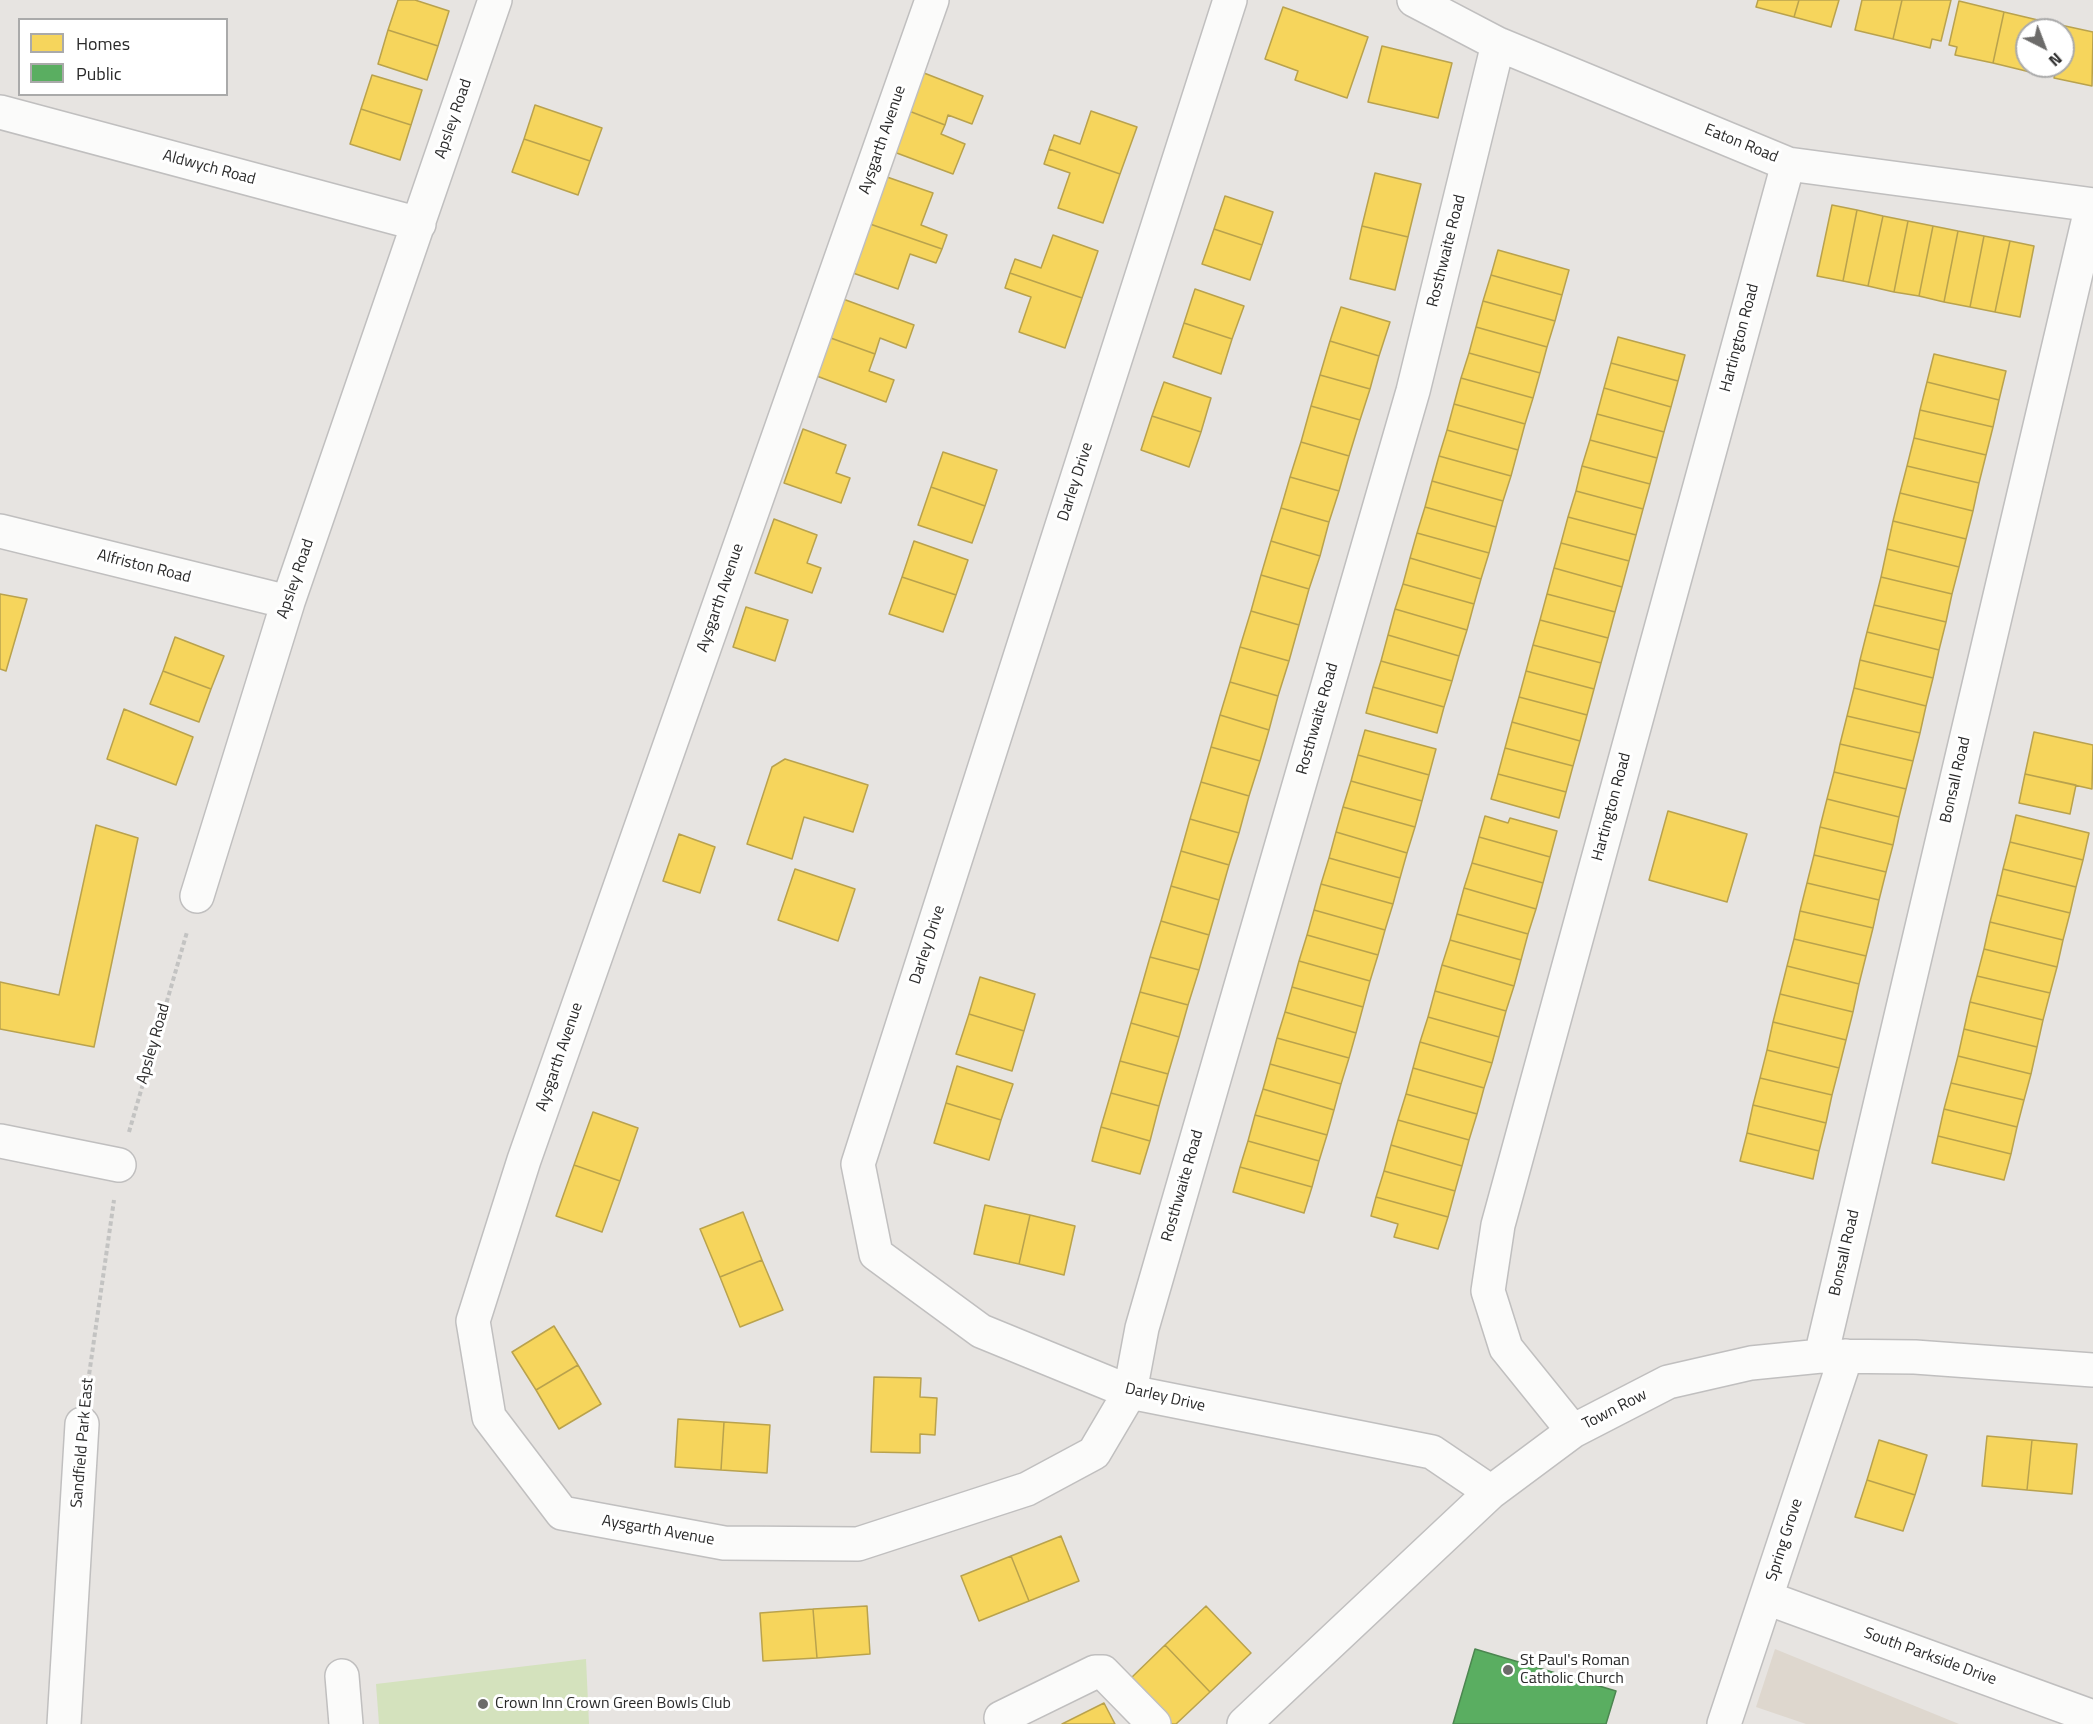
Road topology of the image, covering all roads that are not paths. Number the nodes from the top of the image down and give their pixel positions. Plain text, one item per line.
1 (495, 0) edge
2 (932, 0) edge
3 (1230, 0) edge
4 (1414, 0) edge
5 (1498, 44) junction
6 (0, 112) edge
7 (1788, 164) junction
8 (2092, 205) edge
9 (419, 224) junction
10 (0, 531) edge
11 (288, 602) junction
12 (197, 896) road end
13 (0, 1141) edge
14 (119, 1165) road end
15 (1833, 1356) junction
16 (2093, 1370) edge
17 (1130, 1392) junction
18 (82, 1424) road end
19 (1573, 1431) junction
20 (1491, 1492) junction
21 (1767, 1598) junction
22 (342, 1676) dead end
23 (2093, 1717) edge
24 (1001, 1718) dead end
25 (64, 1724) edge
26 (346, 1724) edge
27 (1154, 1724) edge
28 (1244, 1724) edge
29 (1724, 1724) edge

1 - 9 street, Apsley Road
2 - 17 street, Aysgarth Avenue
3 - 17 street, Darley Drive
4 - 5 street, Eaton Road
5 - 7 street, Eaton Road
5 - 17 street, Rosthwaite Road
6 - 9 street, Aldwych Road
7 - 8 street, Eaton Road
7 - 19 street, Hartington Road
8 - 15 street, Bonsall Road
9 - 11 street, Apsley Road
10 - 11 street, Alfriston Road
11 - 12 street, Apsley Road
13 - 14 street
15 - 16 street, Town Row
15 - 19 street, Town Row
15 - 21 street, Spring Grove
17 - 20 street, Darley Drive
18 - 25 street, Sandfield Park East
19 - 20 street, Town Row
20 - 28 street, Town Row
21 - 23 street, South Parkside Drive
21 - 29 street, Spring Grove
22 - 26 street
24 - 27 street

